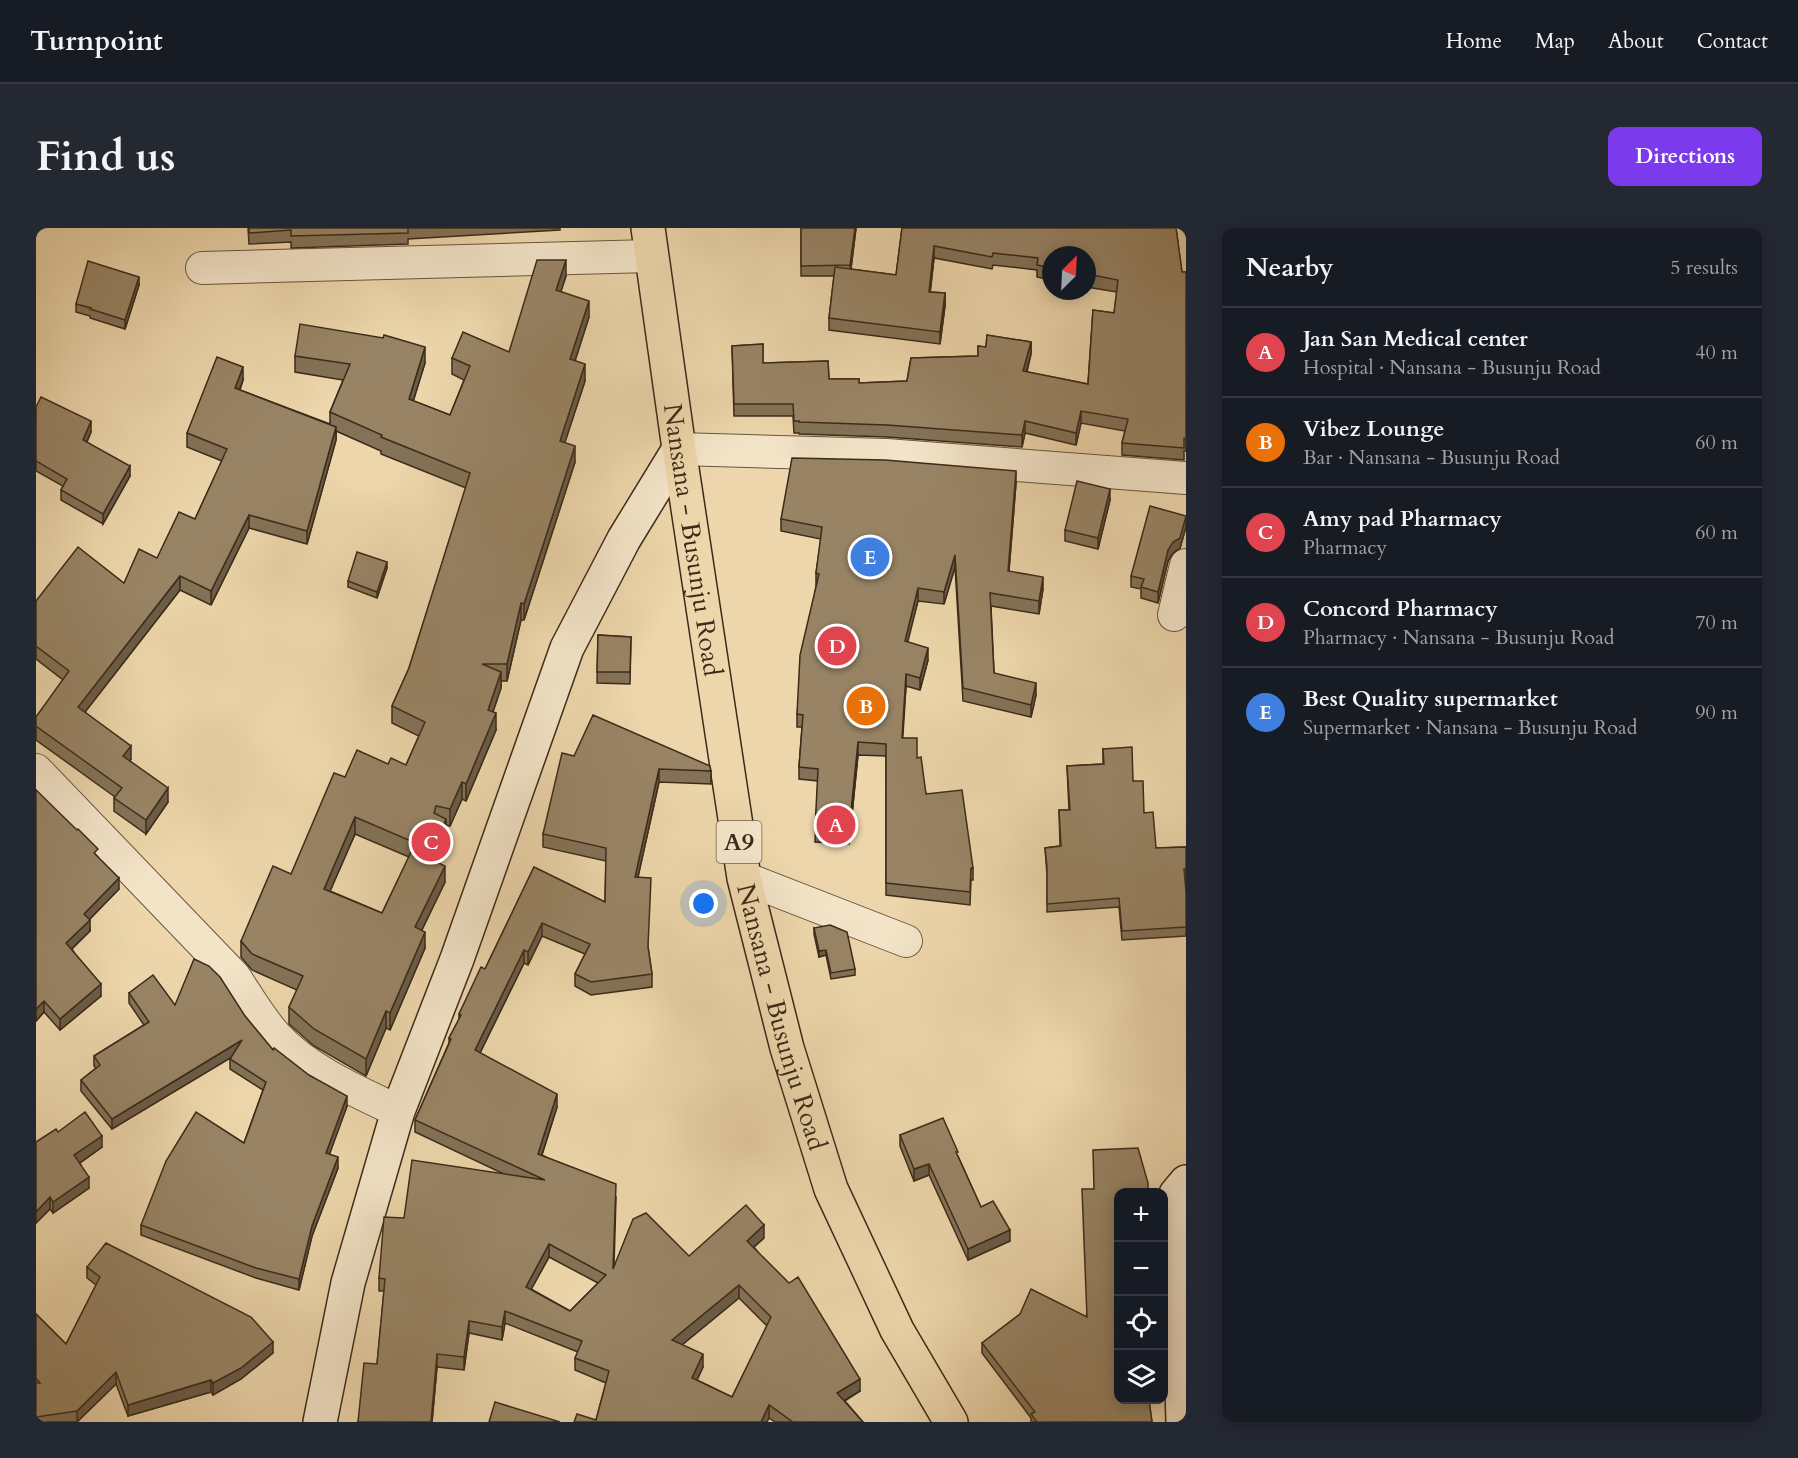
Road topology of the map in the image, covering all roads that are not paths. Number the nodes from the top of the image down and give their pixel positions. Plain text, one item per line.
1 (650, 242) edge
2 (202, 268) dead end
3 (679, 449) junction
4 (1186, 478) edge
5 (1186, 565) edge
6 (1174, 615) dead end
7 (36, 770) edge
8 (744, 878) junction
9 (906, 941) dead end
10 (398, 1112) junction
11 (1186, 1182) edge
12 (320, 1422) edge
13 (951, 1422) edge
14 (1183, 1422) edge

1 - 2 street
1 - 3 main road, Nansana - Busunju Road / A9
3 - 4 street
3 - 8 main road, Nansana - Busunju Road / A9
3 - 10 street
5 - 6 street
7 - 10 street
8 - 9 street
8 - 13 main road, Nansana - Busunju Road / A9
10 - 12 street
11 - 14 street

